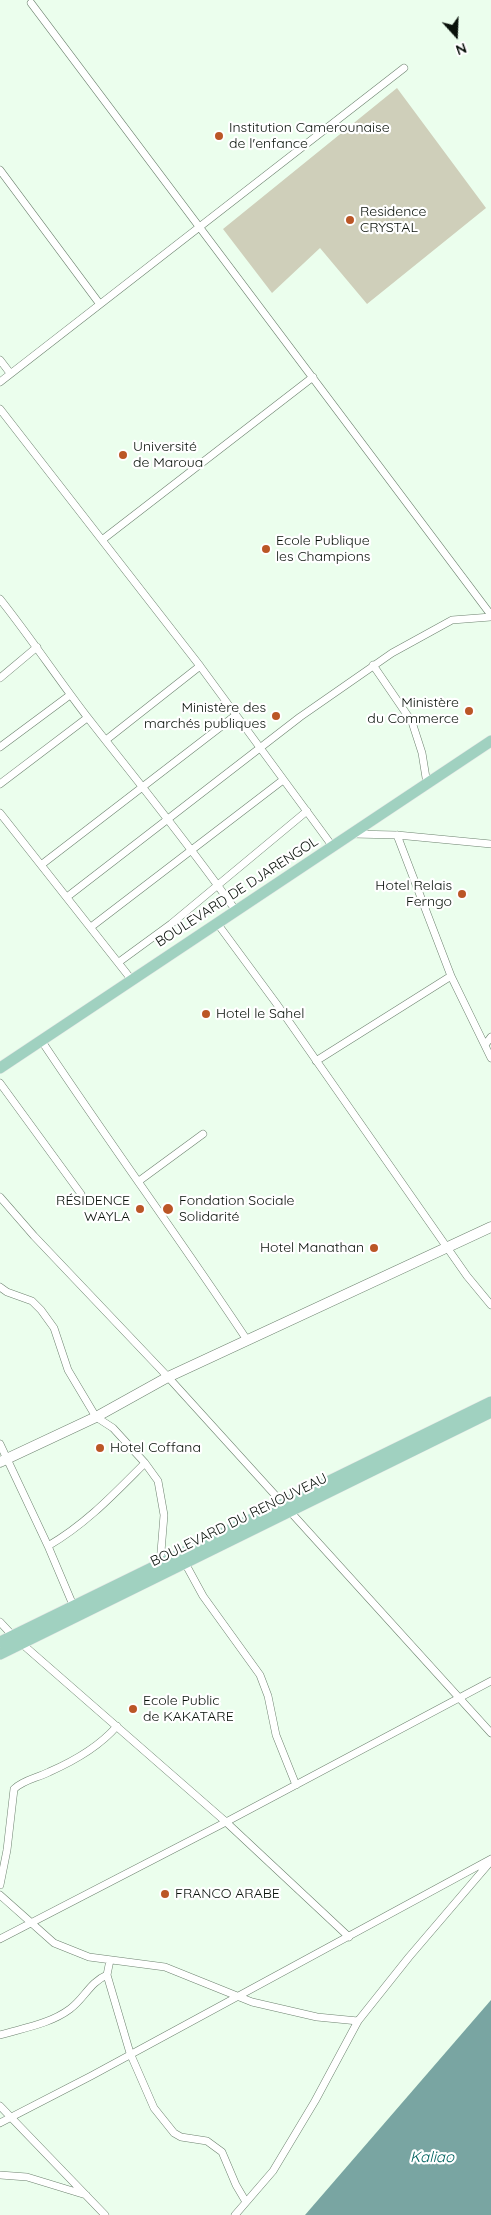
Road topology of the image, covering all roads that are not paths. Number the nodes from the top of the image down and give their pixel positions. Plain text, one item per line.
1 (31, 4) dead end
2 (404, 68) dead end
3 (0, 170) edge
4 (199, 226) junction
5 (100, 303) junction
6 (0, 360) edge
7 (10, 374) junction
8 (313, 377) junction
9 (0, 382) edge
10 (0, 408) edge
11 (102, 540) junction
12 (0, 600) edge
13 (491, 616) edge
14 (37, 647) junction
15 (373, 665) junction
16 (200, 666) junction
17 (0, 678) edge
18 (70, 694) junction
19 (236, 714) junction
20 (87, 718) junction
21 (106, 740) junction
22 (491, 741) edge
23 (0, 747) edge
24 (261, 748) junction
25 (283, 780) junction
26 (0, 784) edge
27 (427, 784) junction
28 (144, 788) junction
29 (307, 811) junction
30 (0, 813) edge
31 (169, 819) junction
32 (353, 834) junction
33 (397, 835) junction
34 (491, 844) edge
35 (334, 847) junction
36 (192, 850) junction
37 (41, 865) junction
38 (217, 884) junction
39 (67, 896) junction
40 (236, 911) junction
41 (217, 923) junction
42 (91, 927) junction
43 (119, 962) junction
44 (451, 976) junction
45 (131, 979) junction
46 (491, 1036) edge
47 (41, 1040) junction
48 (484, 1045) junction
49 (491, 1058) edge
50 (316, 1061) junction
51 (0, 1068) edge
52 (0, 1083) edge
53 (203, 1134) dead end
54 (139, 1181) junction
55 (81, 1194) dead end
56 (0, 1197) edge
57 (491, 1227) edge
58 (448, 1248) junction
59 (0, 1286) edge
60 (491, 1305) edge
61 (247, 1340) junction
62 (168, 1377) junction
63 (491, 1402) edge
64 (491, 1412) edge
65 (96, 1417) junction
66 (0, 1444) edge
67 (4, 1461) edge
68 (145, 1463) junction
69 (285, 1509) junction
70 (48, 1546) junction
71 (185, 1563) junction
72 (160, 1564) junction
73 (72, 1605) junction
74 (0, 1622) edge
75 (17, 1639) junction
76 (0, 1642) edge
77 (0, 1654) edge
78 (491, 1681) edge
79 (458, 1698) junction
80 (117, 1726) junction
81 (491, 1733) edge
82 (296, 1785) junction
83 (226, 1822) junction
84 (491, 1860) edge
85 (0, 1885) edge
86 (0, 1895) edge
87 (33, 1922) junction
88 (349, 1937) junction
89 (0, 1939) edge
90 (110, 1960) junction
91 (107, 1975) junction
92 (238, 1996) junction
93 (358, 2021) junction
94 (0, 2035) edge
95 (130, 2053) junction
96 (0, 2106) edge
97 (11, 2117) junction
98 (0, 2123) edge
99 (0, 2175) edge
100 (87, 2196) junction
101 (246, 2202) junction
102 (105, 2215) edge
103 (236, 2215) edge

1 - 4 street
2 - 4 street
3 - 5 street
4 - 5 street
4 - 8 street
5 - 7 street
6 - 7 street
7 - 9 street
8 - 11 street
8 - 13 street
10 - 11 street
11 - 16 street
12 - 14 street
13 - 15 street
14 - 17 street
14 - 18 street
15 - 24 street
15 - 27 street
16 - 19 street
16 - 21 street
18 - 20 street
18 - 23 street
19 - 24 street
19 - 28 street
20 - 21 street
20 - 26 street
21 - 28 street
22 - 27 main road, BOULEVARD DE DJARENGOL
24 - 25 street
24 - 31 street
25 - 29 street
25 - 36 street
27 - 32 main road, BOULEVARD DE DJARENGOL
28 - 31 street
28 - 37 street
29 - 35 street
29 - 38 street
30 - 37 street
31 - 36 street
31 - 39 street
32 - 33 street
32 - 35 main road, BOULEVARD DE DJARENGOL
33 - 34 street
33 - 44 street
35 - 40 main road, BOULEVARD DE DJARENGOL
36 - 38 street
36 - 42 street
37 - 39 street
38 - 40 street
38 - 43 street
39 - 42 street
40 - 41 main road, BOULEVARD DE DJARENGOL
41 - 45 main road, BOULEVARD DE DJARENGOL
41 - 50 street
42 - 43 street
43 - 45 street
44 - 48 street
44 - 50 street
45 - 47 main road, BOULEVARD DE DJARENGOL
46 - 48 street
47 - 51 main road, BOULEVARD DE DJARENGOL
47 - 54 street
48 - 49 street
50 - 58 street
52 - 55 street
53 - 54 street
54 - 61 street
56 - 62 street
57 - 58 main road
58 - 60 street
58 - 61 main road
59 - 65 street
61 - 62 main road
62 - 65 main road
62 - 69 street
63 - 69 main road, BOULEVARD DU RENOUVEAU
64 - 69 main road, BOULEVARD DU RENOUVEAU
65 - 67 main road
65 - 68 street
66 - 67 street
67 - 70 street
68 - 70 street
68 - 72 street
69 - 71 main road, BOULEVARD DU RENOUVEAU
69 - 72 main road, BOULEVARD DU RENOUVEAU
69 - 79 street
70 - 73 street
71 - 75 main road, BOULEVARD DU RENOUVEAU
71 - 82 street
72 - 73 main road, BOULEVARD DU RENOUVEAU
73 - 75 main road, BOULEVARD DU RENOUVEAU
74 - 75 street
75 - 76 main road, BOULEVARD DU RENOUVEAU
75 - 77 main road, BOULEVARD DU RENOUVEAU
75 - 80 street
78 - 79 street
79 - 81 street
79 - 82 street
80 - 83 street
80 - 85 street
82 - 83 street
83 - 87 street
83 - 88 street
84 - 88 street
84 - 93 street
86 - 87 street
87 - 89 street
87 - 90 street
88 - 92 street
90 - 91 street
90 - 92 street
91 - 94 street
91 - 95 street
92 - 93 street
92 - 95 street
93 - 101 street
95 - 97 street
95 - 101 street
96 - 97 street
97 - 98 street
97 - 100 street
99 - 100 street
100 - 102 street
101 - 103 street

